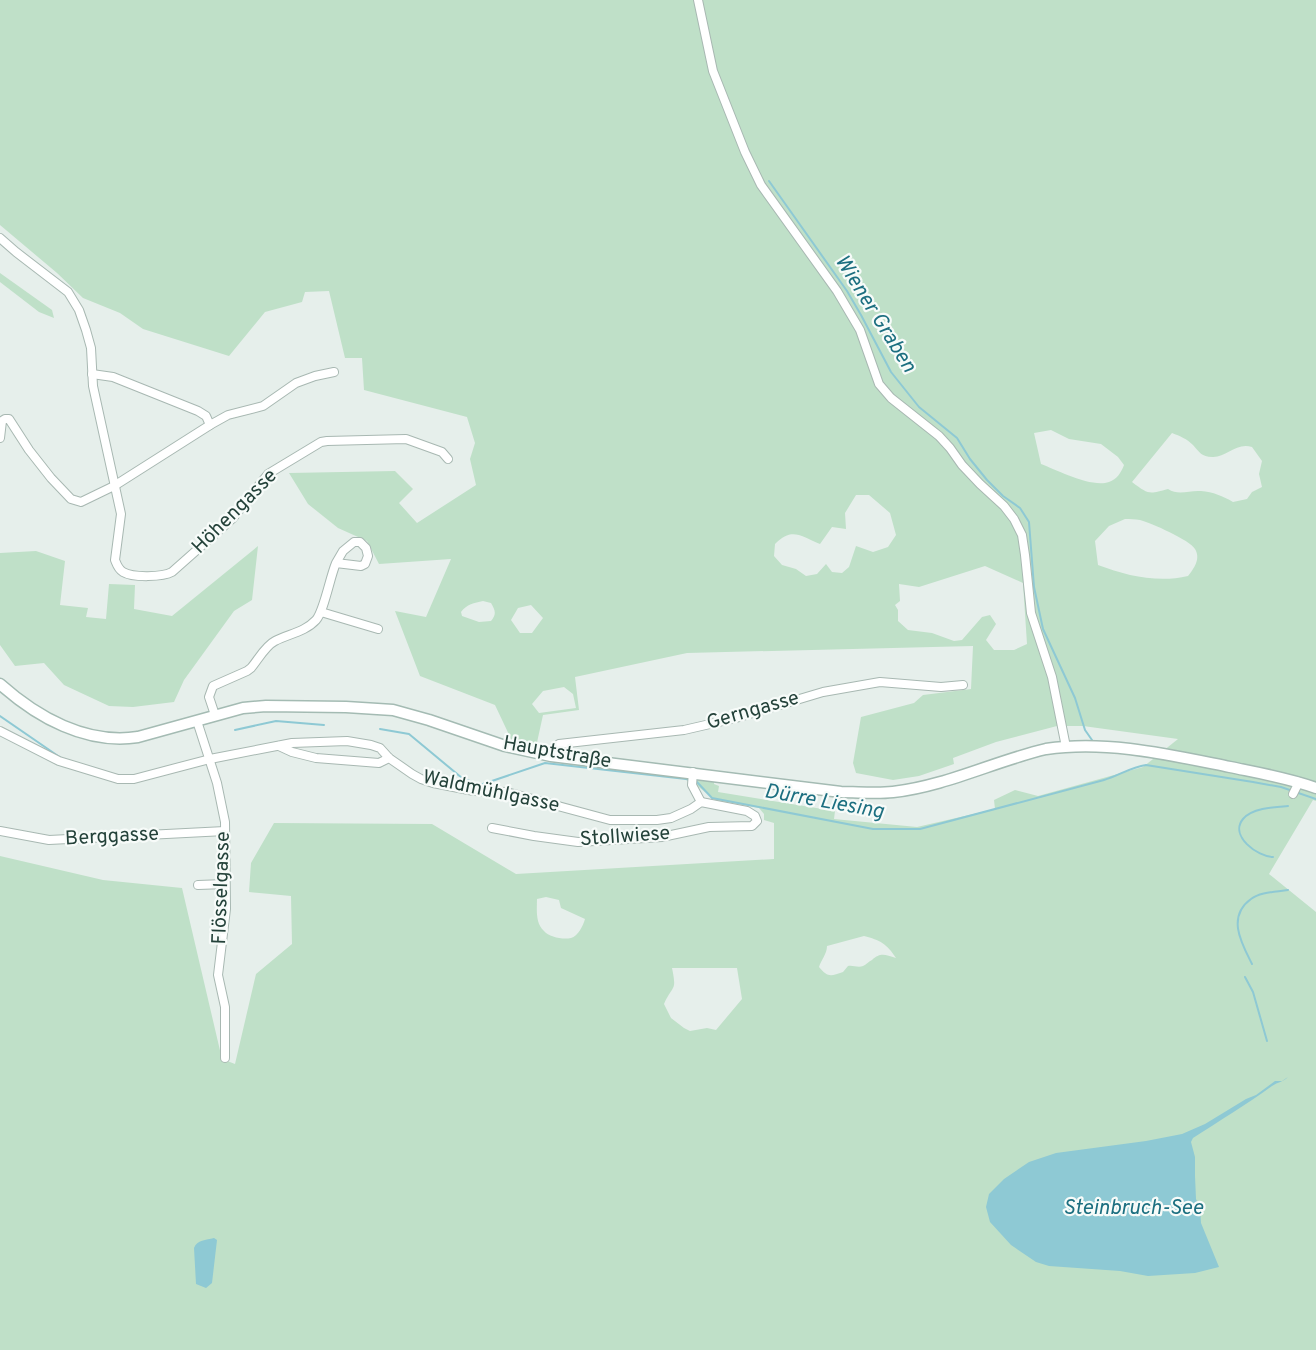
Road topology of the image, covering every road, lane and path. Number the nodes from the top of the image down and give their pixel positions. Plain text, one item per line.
1 (698, 0) edge
2 (0, 238) edge
3 (334, 372) dead end
4 (92, 374) junction
5 (2, 418) edge
6 (210, 425) junction
7 (0, 438) edge
8 (448, 459) dead end
9 (114, 486) junction
10 (336, 563) dead end
11 (321, 612) junction
12 (378, 629) dead end
13 (0, 684) edge
14 (963, 685) dead end
15 (215, 715) junction
16 (197, 721) junction
17 (0, 730) edge
18 (279, 746) junction
19 (1065, 747) junction
20 (551, 756) junction
21 (389, 758) junction
22 (210, 759) junction
23 (692, 778) junction
24 (1316, 788) edge
25 (701, 802) junction
26 (492, 828) dead end
27 (0, 831) edge
28 (225, 831) junction
29 (225, 884) junction
30 (198, 885) dead end
31 (225, 1058) dead end

1 - 19 street
2 - 4 street, Höhengasse
3 - 6 street
4 - 6 street
4 - 9 street, Höhengasse
5 - 7 street
5 - 9 street
6 - 9 street
8 - 9 street, Höhengasse
10 - 11 street
11 - 12 street
11 - 15 street
13 - 16 main road, Hauptstraße
14 - 20 street, Gerngasse
15 - 16 main road, Hauptstraße
15 - 20 main road, Hauptstraße
16 - 22 street, Flösselgasse
17 - 22 street, Waldmühlgasse
18 - 21 street
18 - 21 street, Waldmühlgasse
18 - 22 street, Waldmühlgasse
19 - 23 main road, Hauptstraße
19 - 24 main road, Hauptstraße
20 - 23 main road, Hauptstraße
21 - 25 street, Waldmühlgasse
22 - 28 street, Flösselgasse
23 - 25 street
25 - 26 street, Stollwiese
27 - 28 street, Berggasse
28 - 29 street, Flösselgasse
29 - 30 street
29 - 31 street, Flösselgasse

